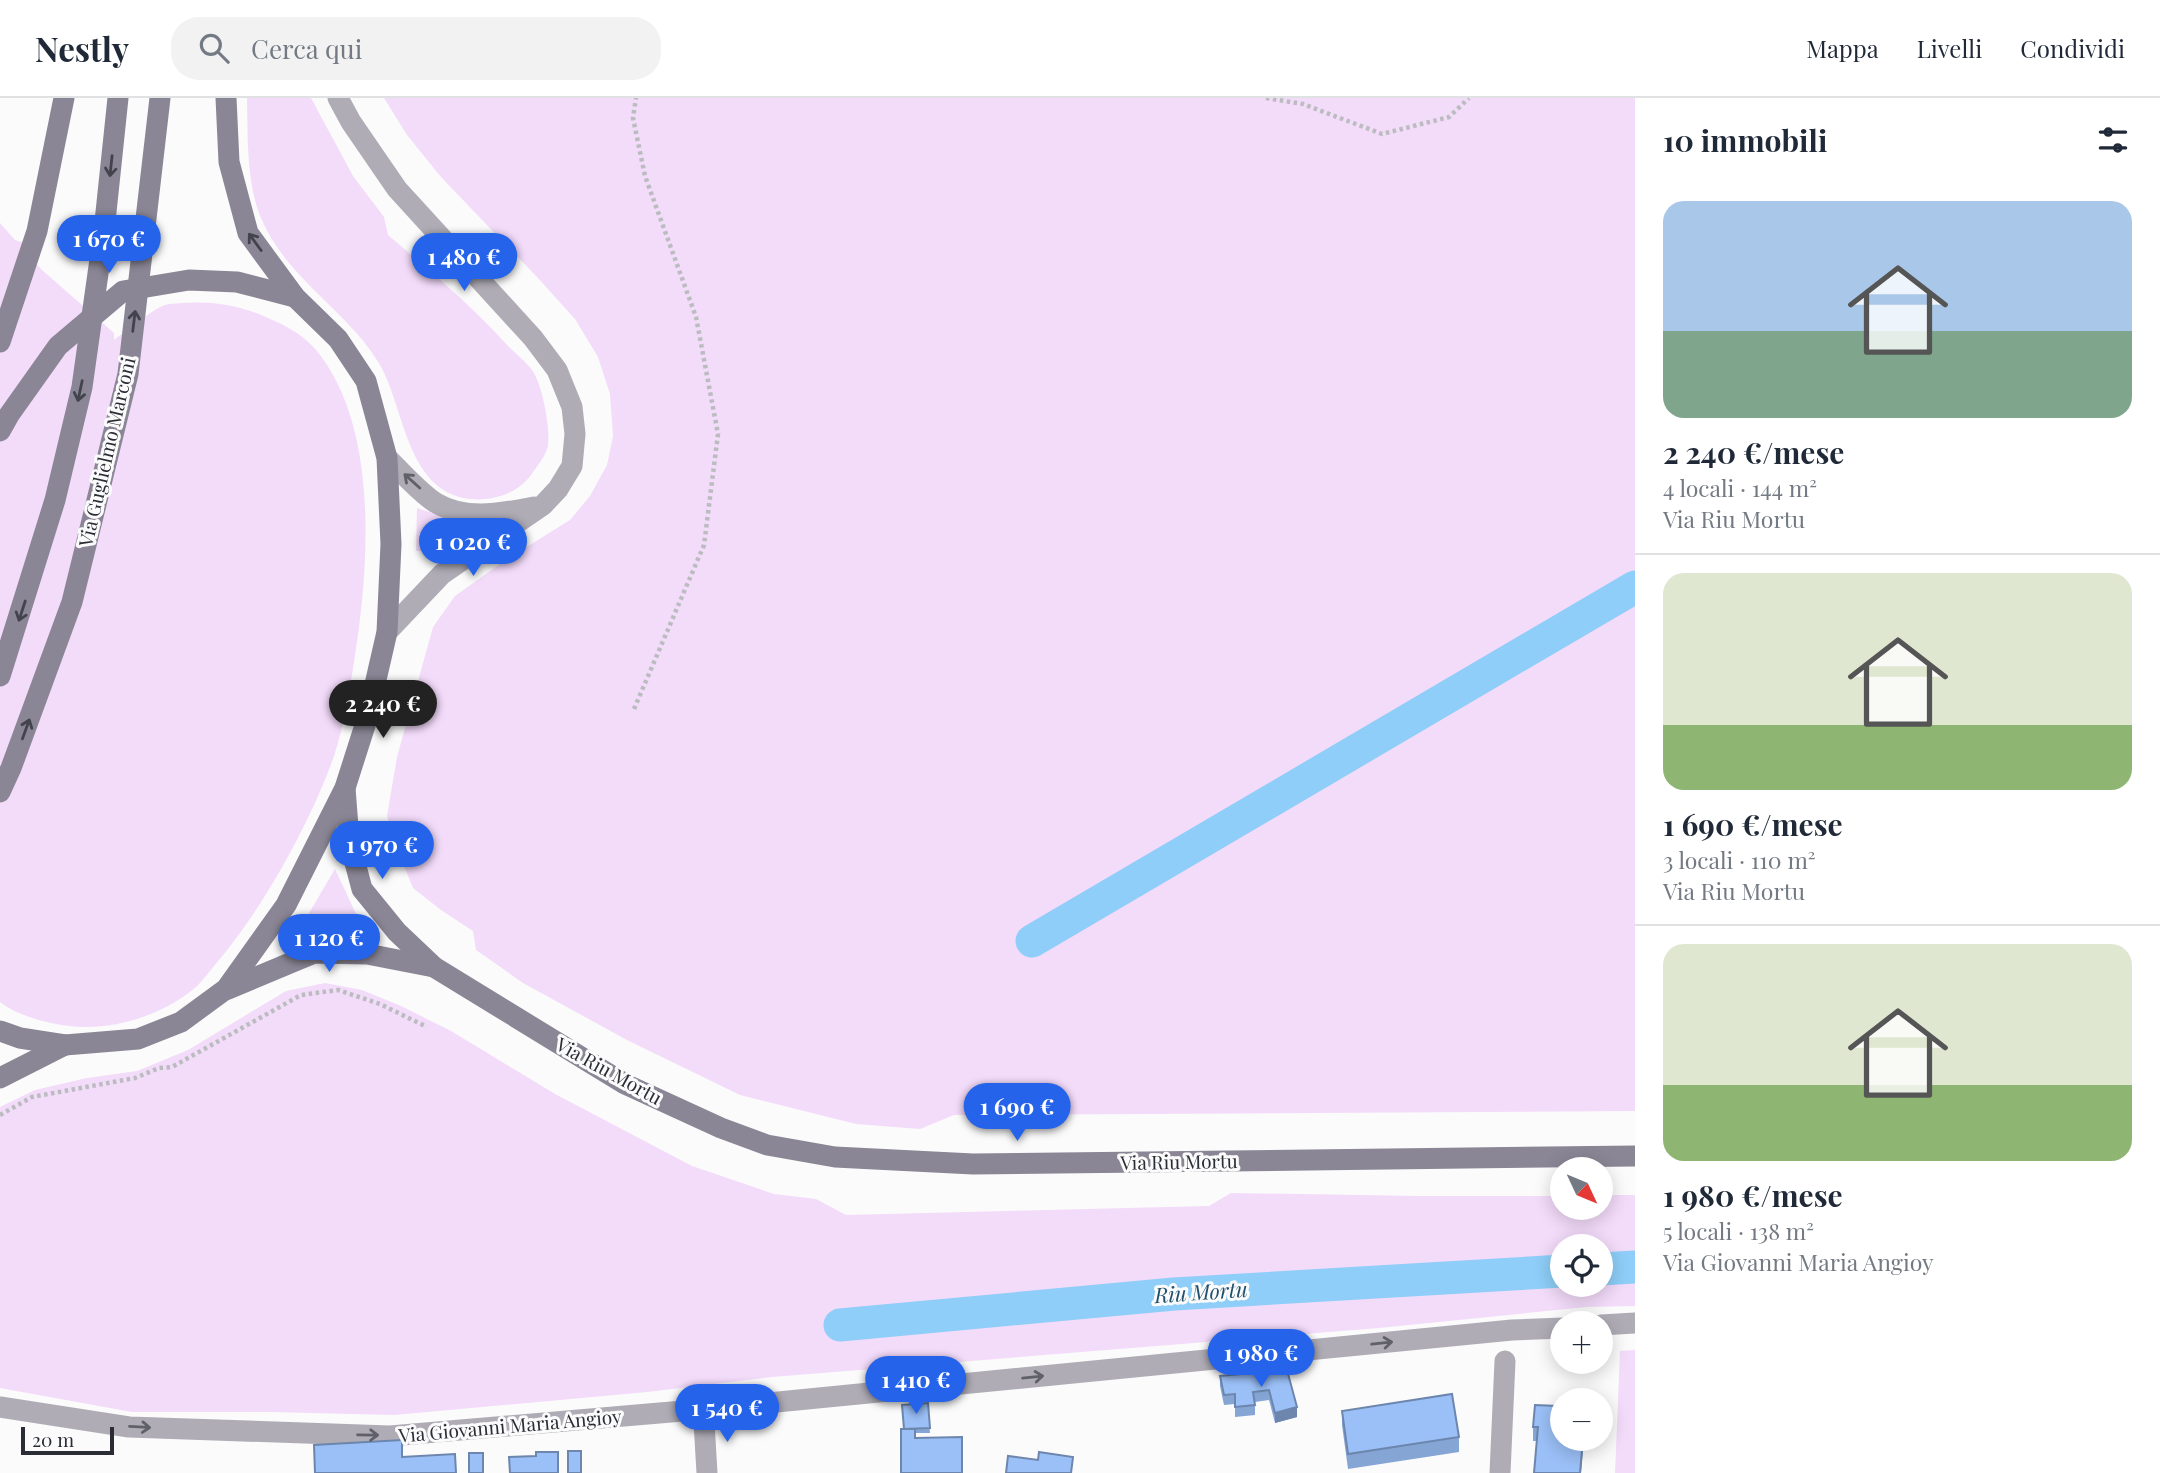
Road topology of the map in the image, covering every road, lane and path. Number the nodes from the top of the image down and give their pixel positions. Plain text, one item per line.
1 (64, 98) edge
2 (118, 98) edge
3 (160, 98) edge
4 (226, 98) edge
5 (338, 98) edge
6 (636, 98) edge
7 (1266, 98) edge
8 (1469, 98) edge
9 (295, 297) junction
10 (0, 342) edge
11 (0, 431) edge
12 (387, 458) junction
13 (543, 505) junction
14 (387, 632) junction
15 (0, 676) edge
16 (634, 709) dead end
17 (345, 789) junction
18 (0, 792) edge
19 (434, 967) junction
20 (226, 989) junction
21 (427, 1027) dead end
22 (0, 1031) edge
23 (65, 1045) junction
24 (0, 1078) edge
25 (0, 1115) edge
26 (1635, 1156) edge
27 (1635, 1323) edge
28 (1613, 1324) edge
29 (1550, 1329) edge
30 (1505, 1361) dead end
31 (0, 1407) edge
32 (707, 1409) junction
33 (707, 1473) edge
34 (1500, 1473) edge

1 - 10 main road
2 -> 15 main road, Via Guglielmo Marconi
18 -> 3 main road, Via Guglielmo Marconi
9 -> 4 main road
5 - 13 street
6 - 16 path
7 - 8 path
9 - 11 main road
9 - 12 main road
13 -> 12 street
12 - 14 main road
13 - 14 street
14 - 17 main road
17 - 19 main road, Via Riu Mortu
17 - 20 main road
19 - 20 main road, Via Riu Mortu
19 - 26 main road, Via Riu Mortu
20 - 23 main road
21 - 25 path
22 - 23 main road
23 - 24 main road
27 - 28 street
32 -> 29 street, Via Giovanni Maria Angioy
30 - 34 street
31 -> 32 street, Via Giovanni Maria Angioy
32 - 33 street

